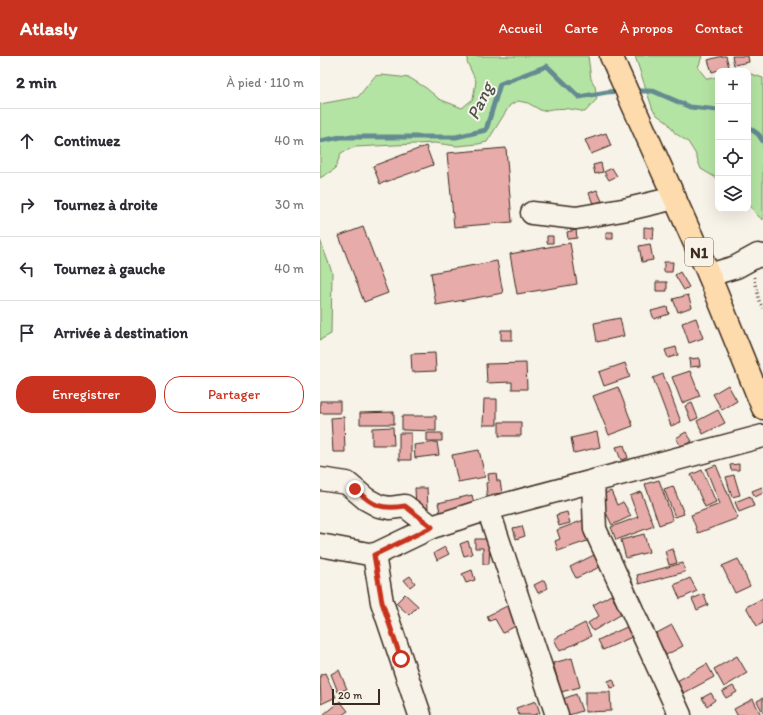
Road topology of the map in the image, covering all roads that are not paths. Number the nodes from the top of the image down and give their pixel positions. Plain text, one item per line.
1 (611, 56) edge
2 (675, 198) junction
3 (532, 213) dead end
4 (761, 256) edge
5 (709, 275) junction
6 (763, 408) edge
7 (763, 436) edge
8 (320, 479) edge
9 (593, 482) junction
10 (488, 509) junction
11 (432, 527) junction
12 (320, 545) edge
13 (374, 555) junction
14 (420, 715) edge
15 (558, 715) edge
16 (680, 715) edge

1 - 2 highway, N1
2 - 3 street
2 - 5 highway, N1
4 - 5 street
5 - 6 highway, N1
7 - 9 street
8 - 11 street
9 - 10 street
9 - 16 street
10 - 11 street
10 - 15 street
11 - 13 street
12 - 13 street
13 - 14 street

